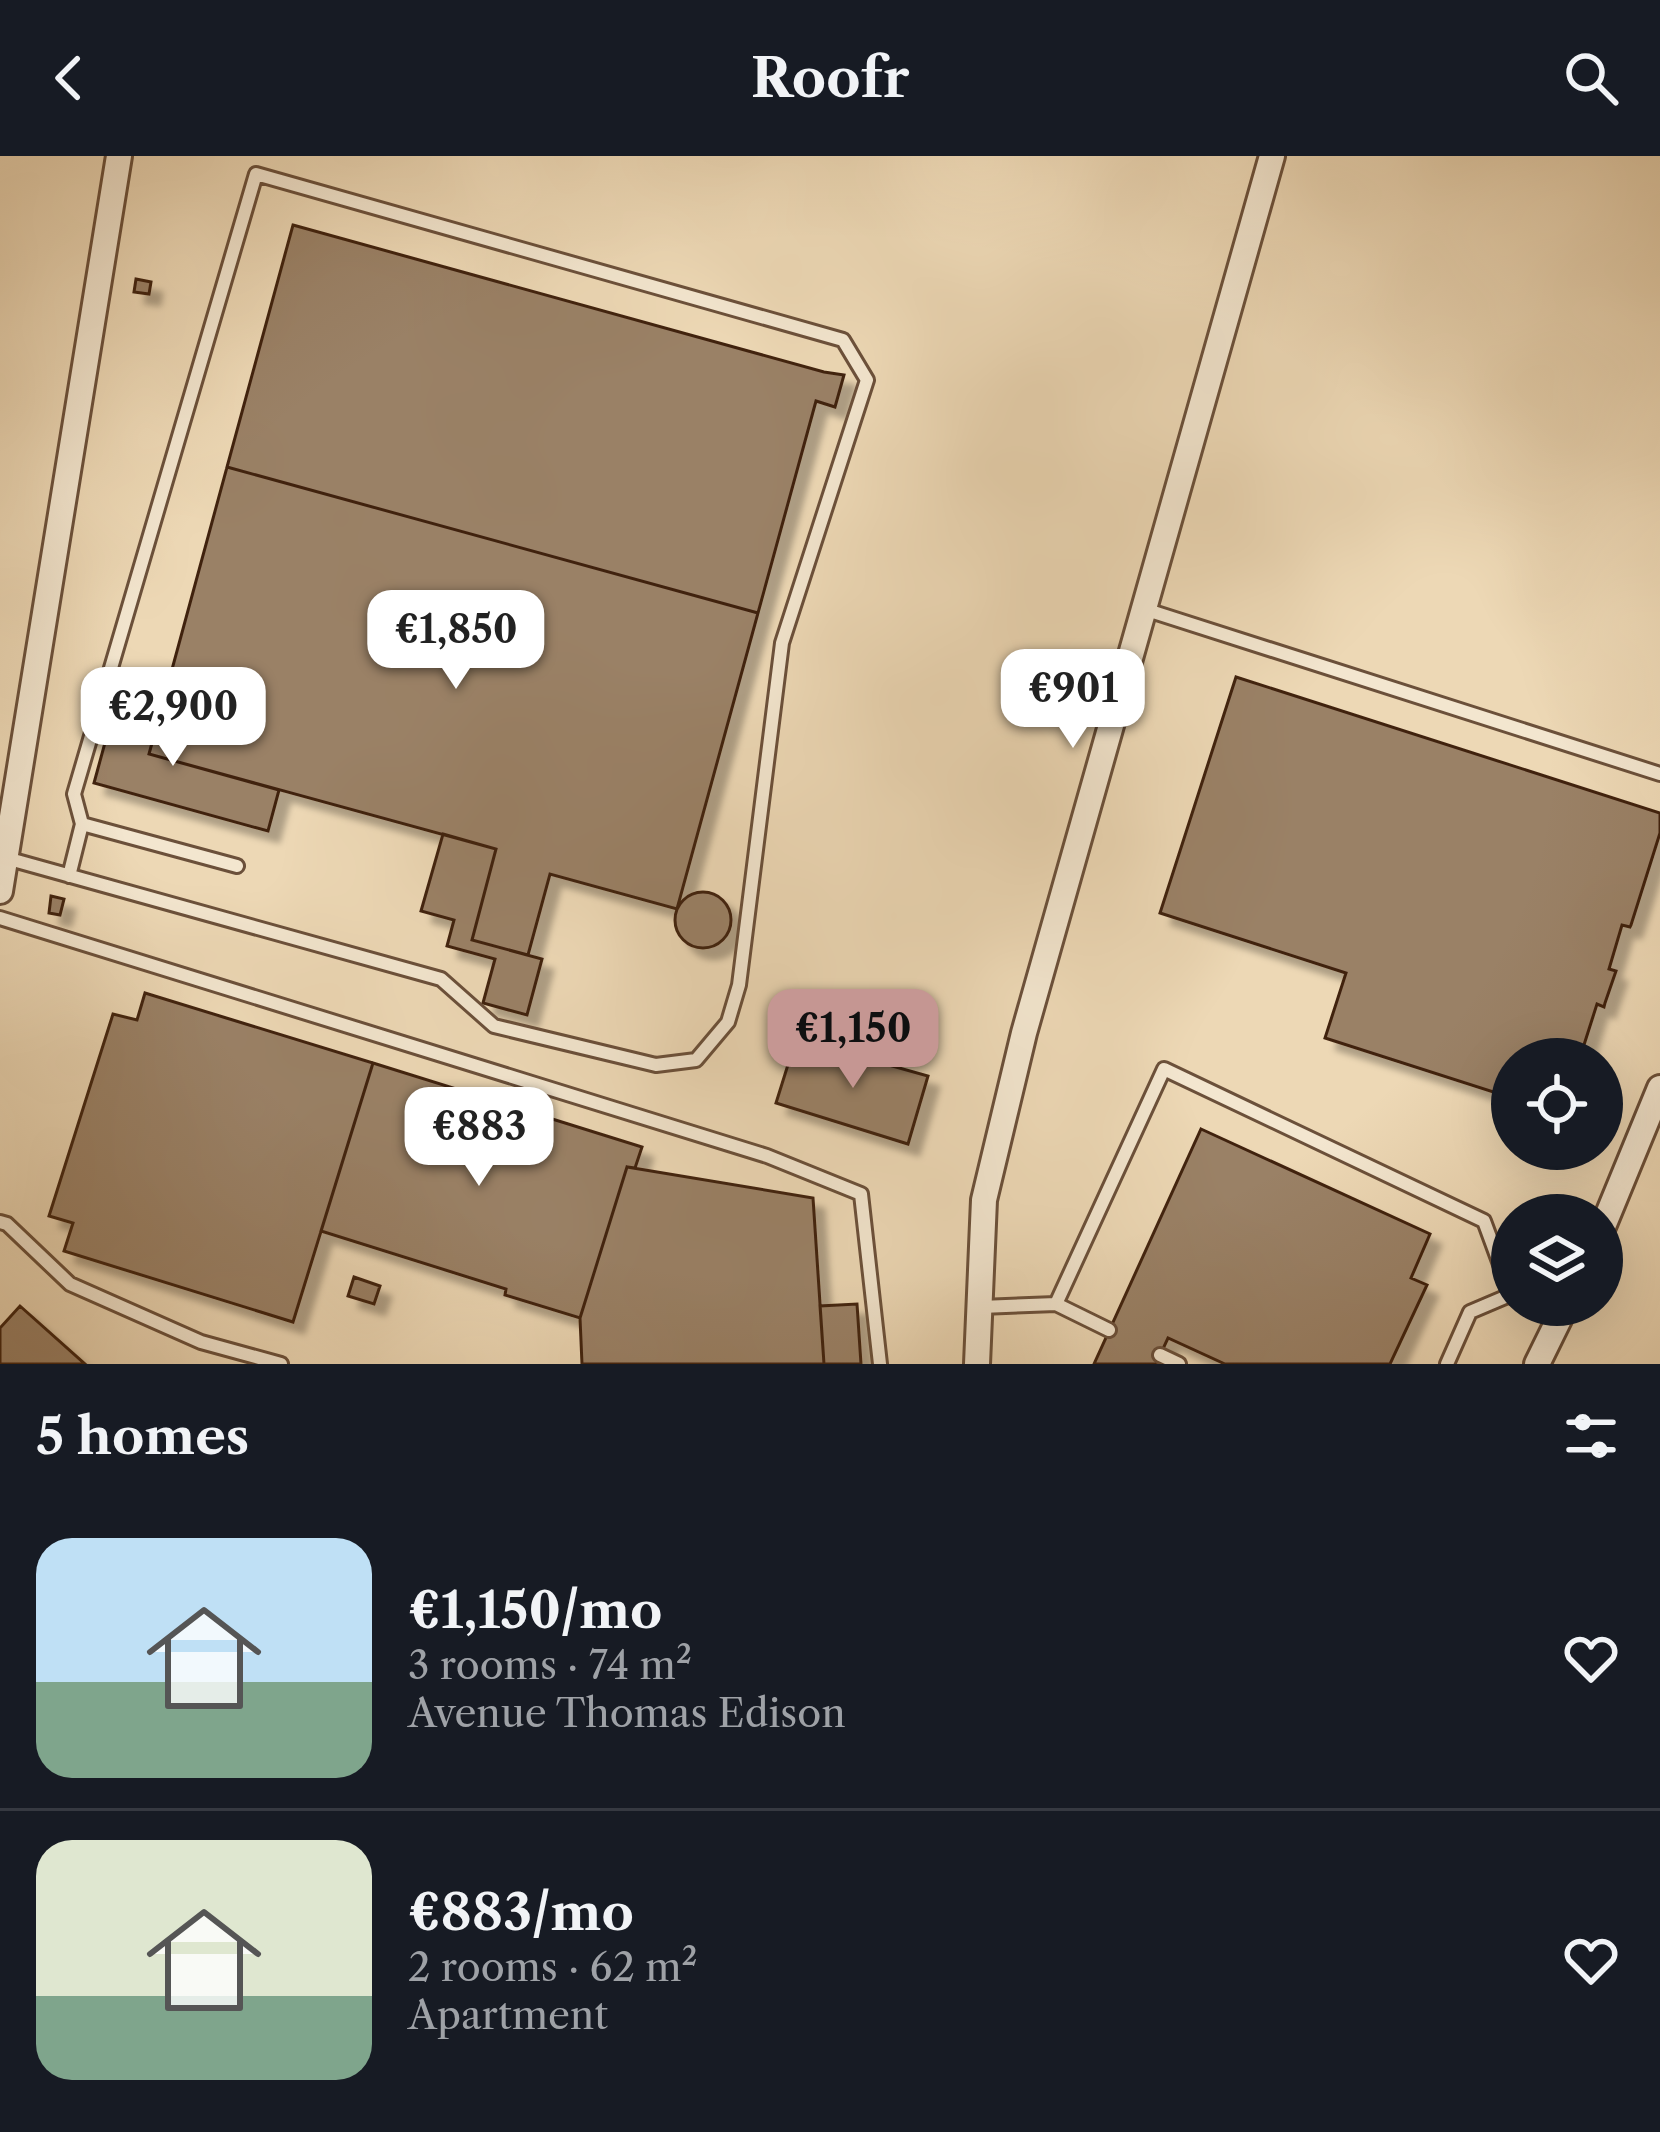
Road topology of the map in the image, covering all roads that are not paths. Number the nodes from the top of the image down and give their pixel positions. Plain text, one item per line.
1 (119, 156) edge
2 (1272, 156) edge
3 (1144, 609) junction
4 (1660, 774) edge
5 (82, 824) junction
6 (5, 857) junction
7 (237, 866) dead end
8 (69, 876) junction
9 (0, 891) edge
10 (0, 918) edge
11 (1660, 1088) edge
12 (1616, 1194) edge
13 (0, 1222) edge
14 (1491, 1240) edge
15 (1057, 1304) junction
16 (1491, 1304) edge
17 (980, 1307) junction
18 (1556, 1326) edge
19 (1109, 1330) dead end
20 (1160, 1355) dead end
21 (281, 1364) edge
22 (880, 1364) edge
23 (977, 1364) edge
24 (1179, 1364) edge
25 (1448, 1364) edge
26 (1537, 1364) edge

1 - 6 street
2 - 3 street
3 - 4 lane
3 - 17 street
5 - 7 lane
5 - 8 lane
5 - 8 lane
6 - 8 lane
6 - 9 street
10 - 22 lane
11 - 12 street
13 - 21 lane
14 - 15 lane
15 - 17 lane
15 - 19 lane
16 - 25 lane
17 - 23 street
18 - 26 street
20 - 24 lane

